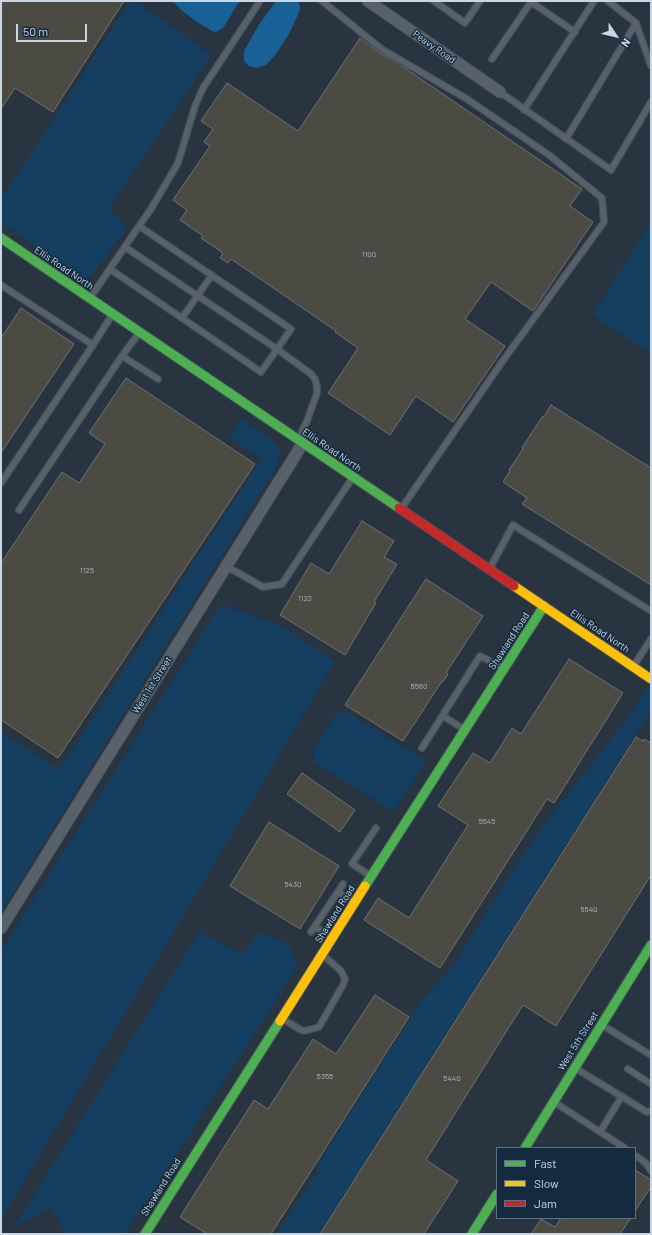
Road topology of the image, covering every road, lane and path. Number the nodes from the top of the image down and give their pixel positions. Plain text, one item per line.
1 (260, 1) edge
2 (322, 1) edge
3 (368, 1) edge
4 (434, 1) edge
5 (480, 1) edge
6 (594, 1) edge
7 (608, 1) edge
8 (636, 23) junction
9 (575, 32) junction
10 (492, 59) dead end
11 (651, 66) edge
12 (500, 92) joint
13 (651, 102) edge
14 (524, 110) junction
15 (566, 139) junction
16 (139, 226) junction
17 (1, 238) edge
18 (125, 247) junction
19 (110, 269) junction
20 (212, 275) junction
21 (2, 286) edge
22 (198, 296) junction
23 (89, 298) junction
24 (112, 314) junction
25 (182, 318) junction
26 (139, 332) junction
27 (93, 345) junction
28 (277, 349) junction
29 (122, 356) junction
30 (158, 379) dead end
31 (303, 443) junction
32 (353, 477) junction
33 (1, 483) edge
34 (401, 509) junction
35 (19, 510) dead end
36 (226, 566) junction
37 (489, 569) junction
38 (544, 606) junction
39 (651, 611) edge
40 (651, 639) edge
41 (633, 667) junction
42 (504, 669) junction
43 (651, 679) edge
44 (443, 716) junction
45 (465, 730) junction
46 (422, 748) dead end
47 (376, 828) dead end
48 (371, 877) junction
49 (343, 884) dead end
50 (338, 892) junction
51 (355, 903) junction
52 (315, 927) junction
53 (1, 928) edge
54 (311, 932) dead end
55 (333, 938) junction
56 (651, 946) edge
57 (322, 955) junction
58 (282, 1019) junction
59 (601, 1024) junction
60 (651, 1056) edge
61 (574, 1068) junction
62 (628, 1069) dead end
63 (651, 1084) edge
64 (622, 1096) junction
65 (554, 1102) junction
66 (651, 1111) edge
67 (600, 1132) junction
68 (526, 1147) edge
69 (623, 1147) edge
70 (636, 1156) edge
71 (651, 1171) edge
72 (496, 1196) edge
73 (149, 1233) edge
74 (472, 1234) edge

1 - 16 lane
2 - 34 lane
3 - 12 street, Peavy Road
4 - 5 lane
6 - 9 lane
7 - 8 lane
8 - 11 lane
8 - 15 lane
9 - 10 lane
9 - 14 lane
12 - 14 lane
13 - 15 lane
14 - 15 lane
16 - 18 lane
16 - 20 lane
17 - 23 street, Ellis Road North
18 - 19 lane
18 - 22 lane
19 - 23 lane
19 - 25 lane
20 - 22 lane
20 - 28 lane
21 - 27 lane
22 - 25 lane
22 - 28 lane
23 - 24 street, Ellis Road North
24 - 26 street, Ellis Road North
24 - 27 lane
25 - 28 lane
26 - 29 lane
26 - 31 street, Ellis Road North
27 - 33 lane
28 - 31 lane
29 - 30 lane
29 - 35 lane
31 - 32 street, Ellis Road North
31 - 36 street, West 1st Street
32 - 34 street, Ellis Road North
32 - 36 lane
34 - 37 street, Ellis Road North
36 - 53 street, West 1st Street
37 - 38 street, Ellis Road North
37 - 39 lane
38 - 41 street, Ellis Road North
38 - 42 street, Shawland Road
40 - 41 lane
41 - 43 street, Ellis Road North
42 - 44 lane
42 - 45 street, Shawland Road
44 - 45 lane
44 - 46 lane
45 - 48 street, Shawland Road
47 - 48 lane
48 - 51 street, Shawland Road
49 - 50 lane
50 - 51 lane
50 - 52 lane
51 - 55 street, Shawland Road
52 - 54 lane
52 - 55 lane
55 - 57 street, Shawland Road
56 - 59 street, West 5th Street
57 - 58 street, Shawland Road
57 - 58 lane
58 - 73 street, Shawland Road
59 - 60 lane
59 - 61 street, West 5th Street
61 - 64 lane
61 - 65 street, West 5th Street
62 - 63 lane
64 - 66 lane
64 - 67 lane
65 - 67 lane
65 - 68 street, West 5th Street
67 - 69 lane
70 - 71 lane
72 - 74 street

